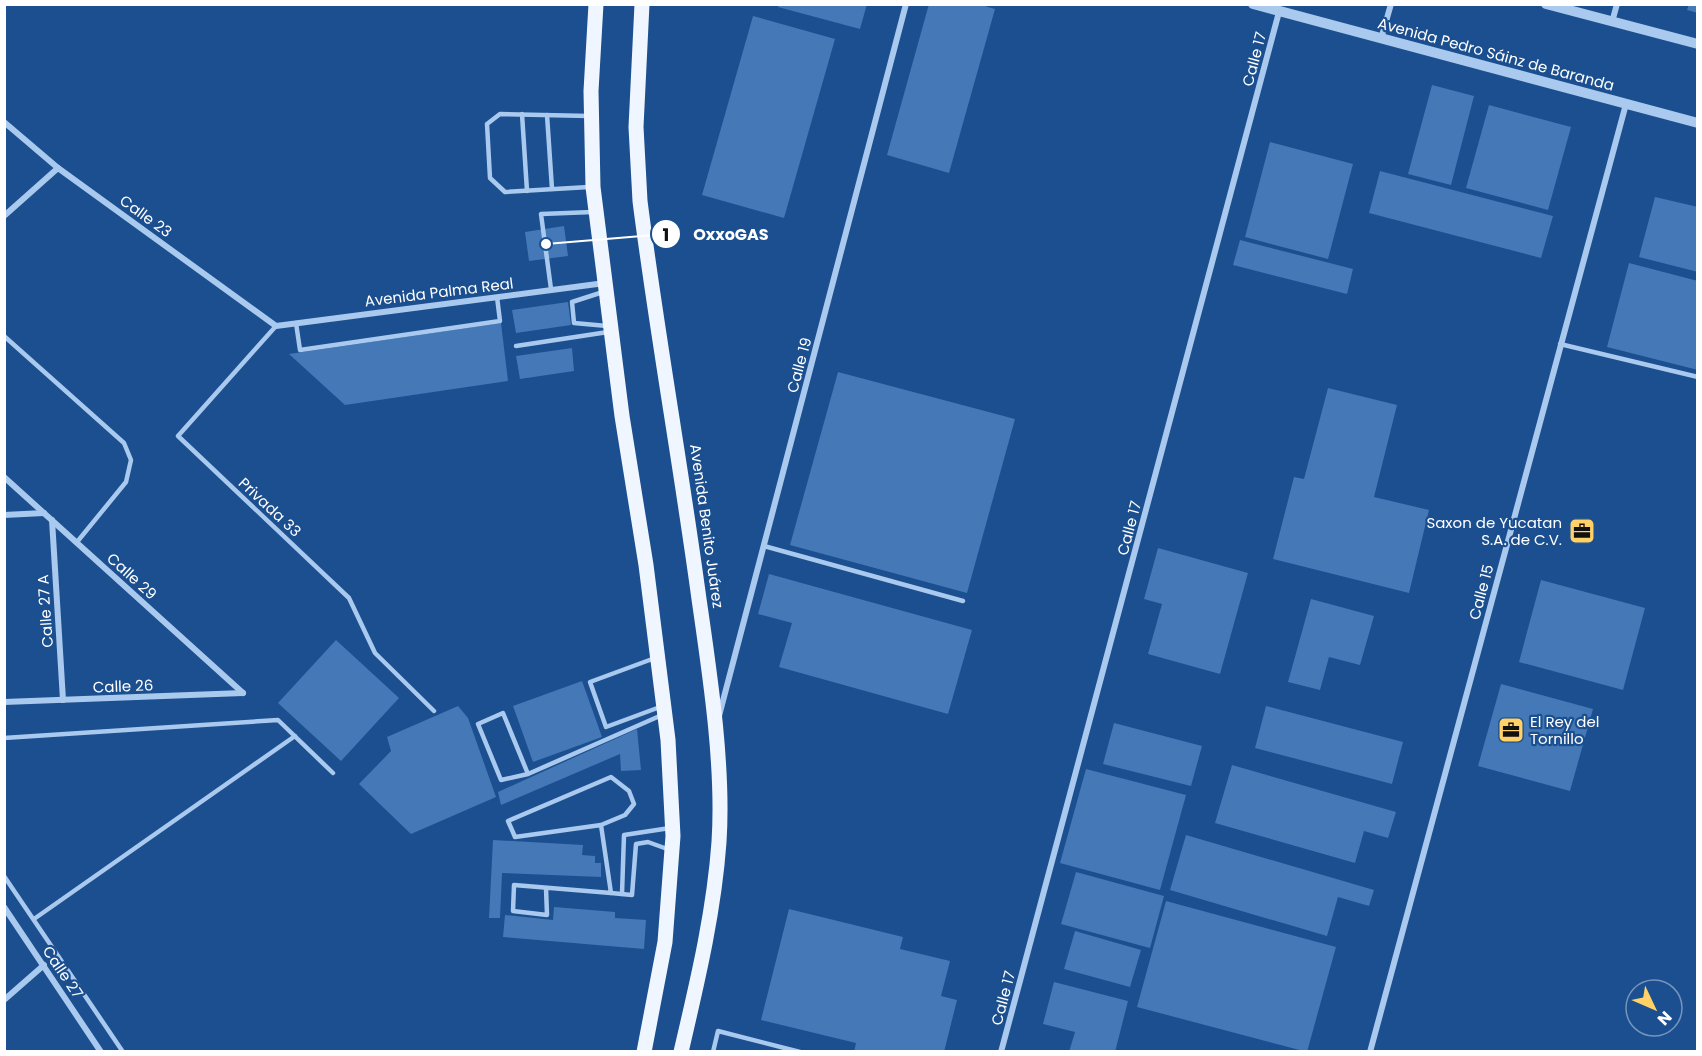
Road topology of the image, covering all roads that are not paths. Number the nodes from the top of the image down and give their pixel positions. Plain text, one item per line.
1 (642, 4) edge
2 (906, 4) edge
3 (1252, 4) edge
4 (1390, 4) edge
5 (1546, 4) edge
6 (1617, 4) edge
7 (595, 5) edge
8 (1280, 12) junction
9 (1612, 22) junction
10 (1381, 39) junction
11 (1698, 44) edge
12 (1626, 104) junction
13 (522, 114) junction
14 (548, 115) junction
15 (591, 117) junction
16 (4, 122) edge
17 (1698, 123) edge
18 (58, 168) junction
19 (593, 187) junction
20 (552, 189) junction
21 (527, 191) junction
22 (596, 212) junction
23 (4, 216) edge
24 (605, 287) junction
25 (551, 290) junction
26 (497, 297) junction
27 (296, 323) junction
28 (276, 326) junction
29 (611, 329) junction
30 (4, 336) edge
31 (1560, 344) junction
32 (516, 346) dead end
33 (1698, 377) edge
34 (4, 477) edge
35 (44, 513) junction
36 (4, 515) edge
37 (52, 520) junction
38 (76, 542) junction
39 (764, 546) junction
40 (963, 601) dead end
41 (657, 657) junction
42 (243, 693) joint
43 (63, 700) junction
44 (4, 702) edge
45 (664, 710) junction
46 (434, 711) dead end
47 (715, 731) junction
48 (295, 736) junction
49 (4, 738) edge
50 (333, 773) dead end
51 (528, 774) junction
52 (601, 825) junction
53 (673, 828) junction
54 (673, 850) junction
55 (4, 876) edge
56 (546, 888) junction
57 (611, 893) junction
58 (622, 894) junction
59 (4, 907) edge
60 (34, 919) junction
61 (44, 965) junction
62 (4, 1000) edge
63 (771, 1044) junction
64 (101, 1052) edge
65 (123, 1052) edge
66 (644, 1052) edge
67 (681, 1052) edge
68 (713, 1052) edge
69 (769, 1052) edge
70 (800, 1052) edge
71 (1001, 1052) edge
72 (1370, 1052) edge

1 - 47 main road, Avenida Benito Juárez
2 - 39 street, Calle 19
3 - 8 street, Avenida Pedro Sáinz de Baranda
4 - 10 street
5 - 9 street
6 - 9 street
7 - 15 main road
8 - 10 street, Avenida Pedro Sáinz de Baranda
8 - 71 street, Calle 17
9 - 11 street
10 - 12 street, Avenida Pedro Sáinz de Baranda
12 - 17 street, Avenida Pedro Sáinz de Baranda
12 - 31 street, Calle 15
13 - 14 lane
13 - 21 lane
13 - 21 lane
14 - 15 lane
14 - 20 lane
15 - 19 main road
16 - 18 street, Calle 23
18 - 23 street
18 - 28 street, Calle 23
19 - 20 lane
19 - 22 main road
20 - 21 lane
22 - 24 main road
22 - 25 lane
24 - 25 street, Avenida Palma Real
24 - 29 main road
24 - 29 lane
25 - 26 street, Avenida Palma Real
26 - 27 street, Avenida Palma Real
26 - 27 lane
27 - 28 street, Avenida Palma Real
28 - 46 lane, Privada 33
29 - 32 lane
29 - 41 main road
30 - 38 lane
31 - 33 lane
31 - 72 street, Calle 15
34 - 35 street, Calle 29
35 - 36 street
35 - 37 street, Calle 29
37 - 38 street, Calle 29
37 - 43 street, Calle 27 A
38 - 42 street, Calle 29
39 - 40 lane
39 - 47 street, Calle 19
41 - 45 main road
41 - 45 lane
42 - 43 street, Calle 26
43 - 44 street, Calle 26
45 - 51 lane
45 - 53 main road
47 - 67 main road, Avenida Benito Juárez
48 - 49 lane
48 - 50 lane
48 - 60 lane
51 - 51 lane
52 - 52 lane
52 - 57 lane
53 - 54 main road
53 - 58 lane
54 - 58 lane
54 - 66 main road
55 - 60 lane
56 - 56 lane
56 - 57 lane
57 - 58 lane
59 - 61 street, Calle 27
60 - 65 lane
61 - 62 street
61 - 64 street, Calle 27
63 - 68 lane
63 - 69 lane
63 - 70 lane

